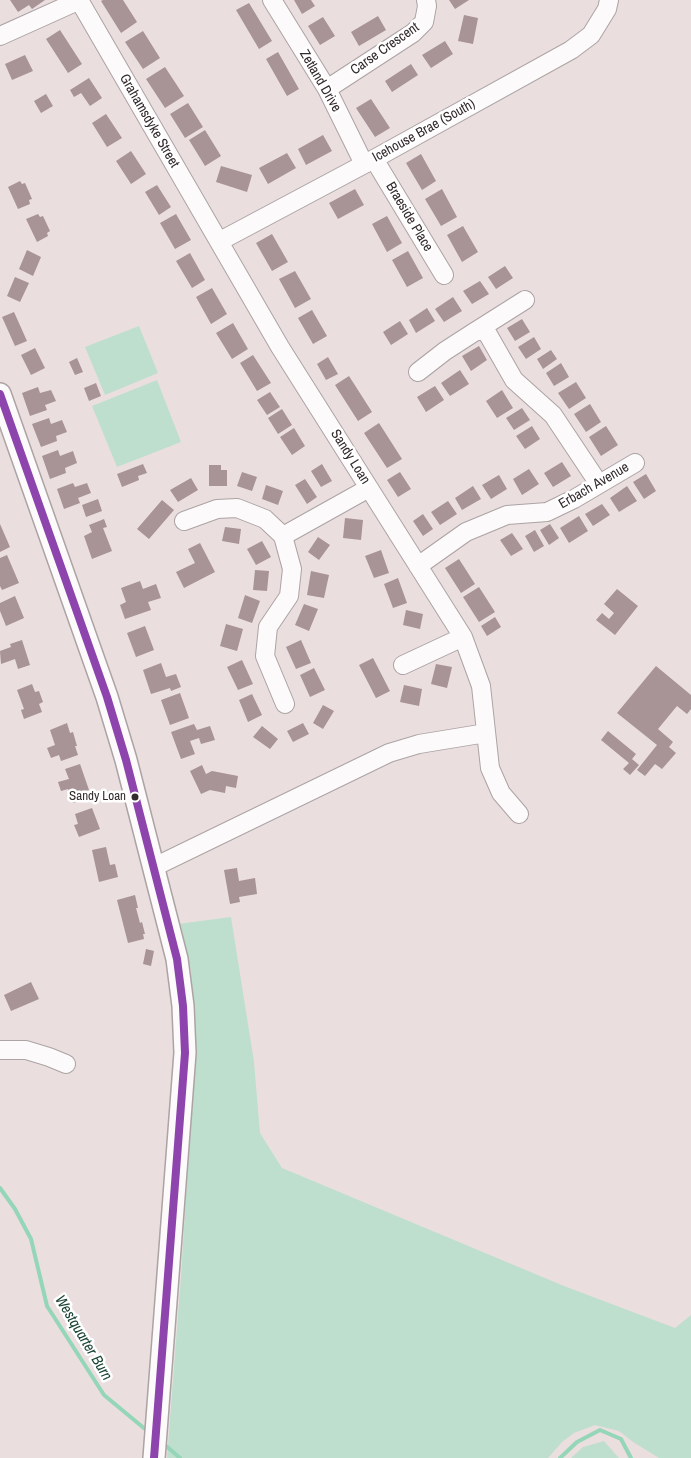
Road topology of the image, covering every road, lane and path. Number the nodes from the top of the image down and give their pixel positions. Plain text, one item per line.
1 (79, 0) edge
2 (272, 0) edge
3 (426, 0) edge
4 (609, 0) edge
5 (0, 36) edge
6 (327, 89) junction
7 (369, 162) junction
8 (220, 241) junction
9 (444, 275) dead end
10 (525, 300) dead end
11 (476, 331) junction
12 (418, 372) dead end
13 (0, 394) edge
14 (634, 463) dead end
15 (599, 484) junction
16 (369, 488) junction
17 (184, 522) dead end
18 (283, 536) junction
19 (418, 566) junction
20 (463, 637) junction
21 (403, 665) dead end
22 (285, 704) dead end
23 (486, 733) junction
24 (519, 814) dead end
25 (154, 867) junction
26 (0, 1050) edge
27 (66, 1064) dead end
28 (154, 1458) edge

1 - 5 street
1 - 8 street, Grahamsdyke Street
2 - 6 street, Zetland Drive
3 - 6 street, Carse Crescent
4 - 7 street, Icehouse Brae (South)
6 - 7 street, Zetland Drive
7 - 8 street, Icehouse Brae (South)
7 - 9 street, Braeside Place
8 - 16 street, Sandy Loan
10 - 11 street
11 - 12 street
11 - 15 street
13 - 25 main road
14 - 15 street, Erbach Avenue
15 - 19 street, Erbach Avenue
16 - 18 street
16 - 19 street, Sandy Loan
17 - 18 street
18 - 22 street
19 - 20 street, Sandy Loan
20 - 21 street
20 - 23 street, Sandy Loan
23 - 24 street, Sandy Loan
23 - 25 street
25 - 28 main road
26 - 27 street

